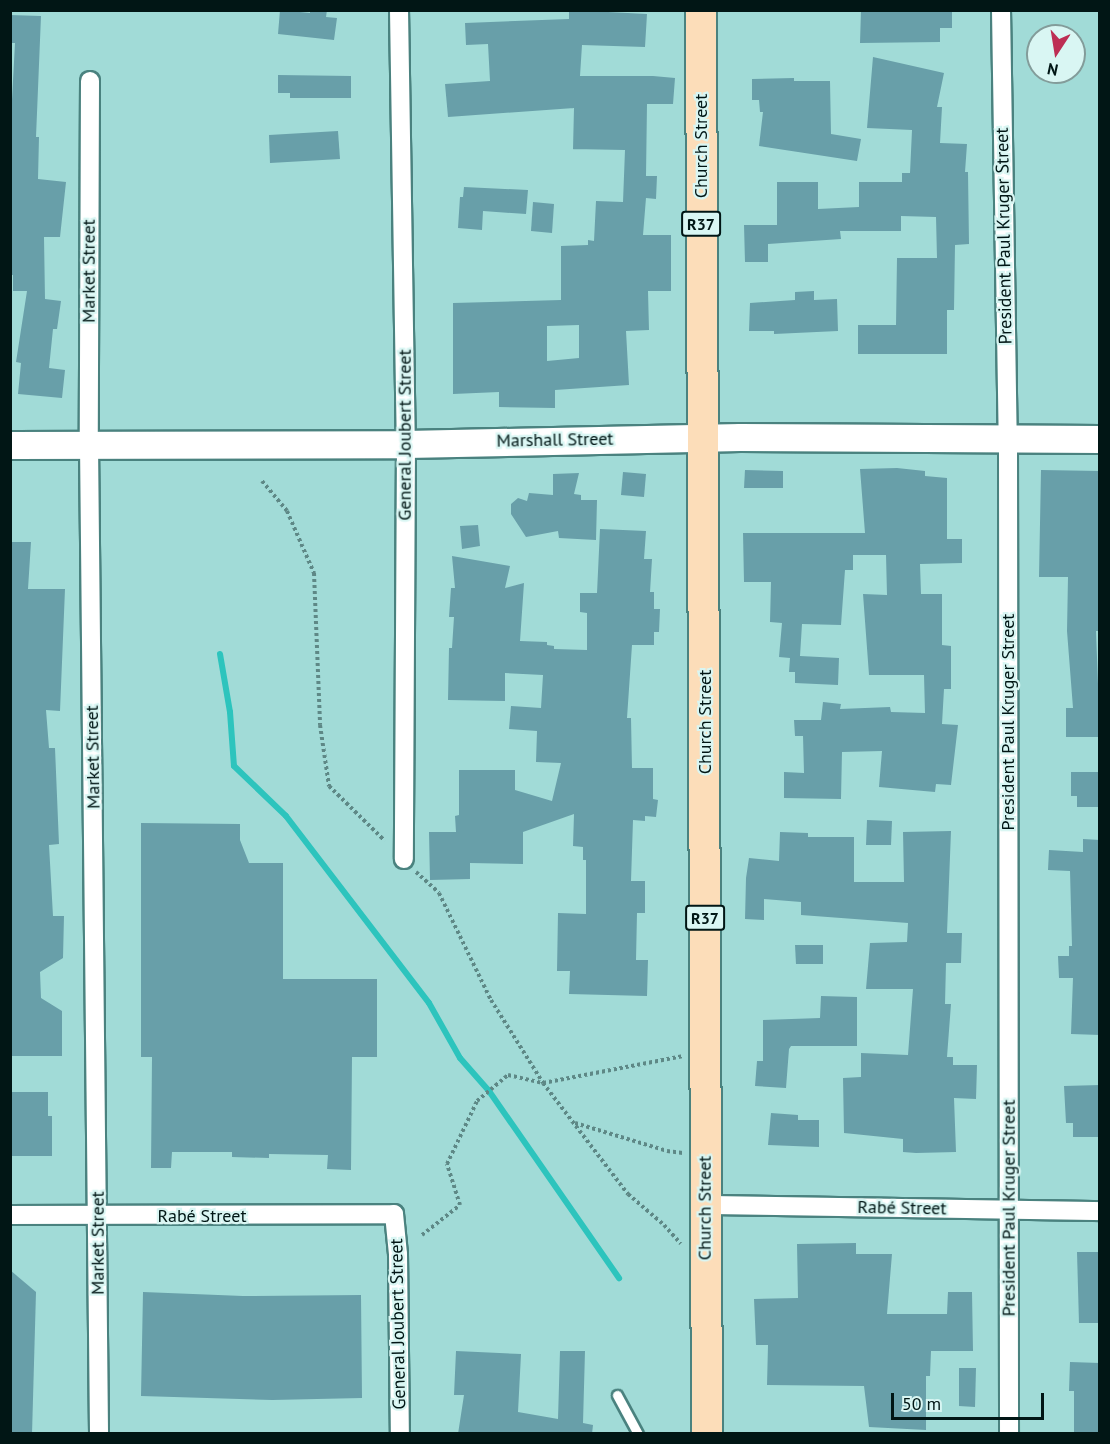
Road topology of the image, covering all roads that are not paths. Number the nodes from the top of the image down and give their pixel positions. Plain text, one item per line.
1 (399, 10) edge
2 (702, 10) edge
3 (1001, 10) edge
4 (90, 81) dead end
5 (703, 438) junction
6 (1100, 439) edge
7 (1008, 440) junction
8 (89, 444) junction
9 (406, 444) junction
10 (10, 445) edge
11 (404, 859) road end
12 (705, 1205) junction
13 (1010, 1210) junction
14 (1100, 1210) edge
15 (394, 1214) joint
16 (10, 1215) edge
17 (98, 1217) junction
18 (617, 1395) dead end
19 (99, 1434) edge
20 (400, 1434) edge
21 (638, 1434) edge
22 (707, 1434) edge
23 (1009, 1434) edge

1 - 9 street, General Joubert Street
2 - 5 main road, Church Street / R37
3 - 7 street, President Paul Kruger Street
4 - 8 street, Market Street
5 - 7 street, Marshall Street
5 - 9 street, Marshall Street
5 - 12 main road, Church Street / R37
6 - 7 street, Marshall Street
7 - 13 street, President Paul Kruger Street
8 - 9 street, Marshall Street
8 - 10 street, Marshall Street
8 - 17 street, Market Street
9 - 11 street, General Joubert Street
12 - 13 street, Rabé Street
12 - 22 main road, Church Street / R37
13 - 14 street, Rabé Street
13 - 23 street, President Paul Kruger Street
15 - 17 street, Rabé Street
15 - 20 street, General Joubert Street
16 - 17 street, Rabé Street
17 - 19 street, Market Street
18 - 21 lane

